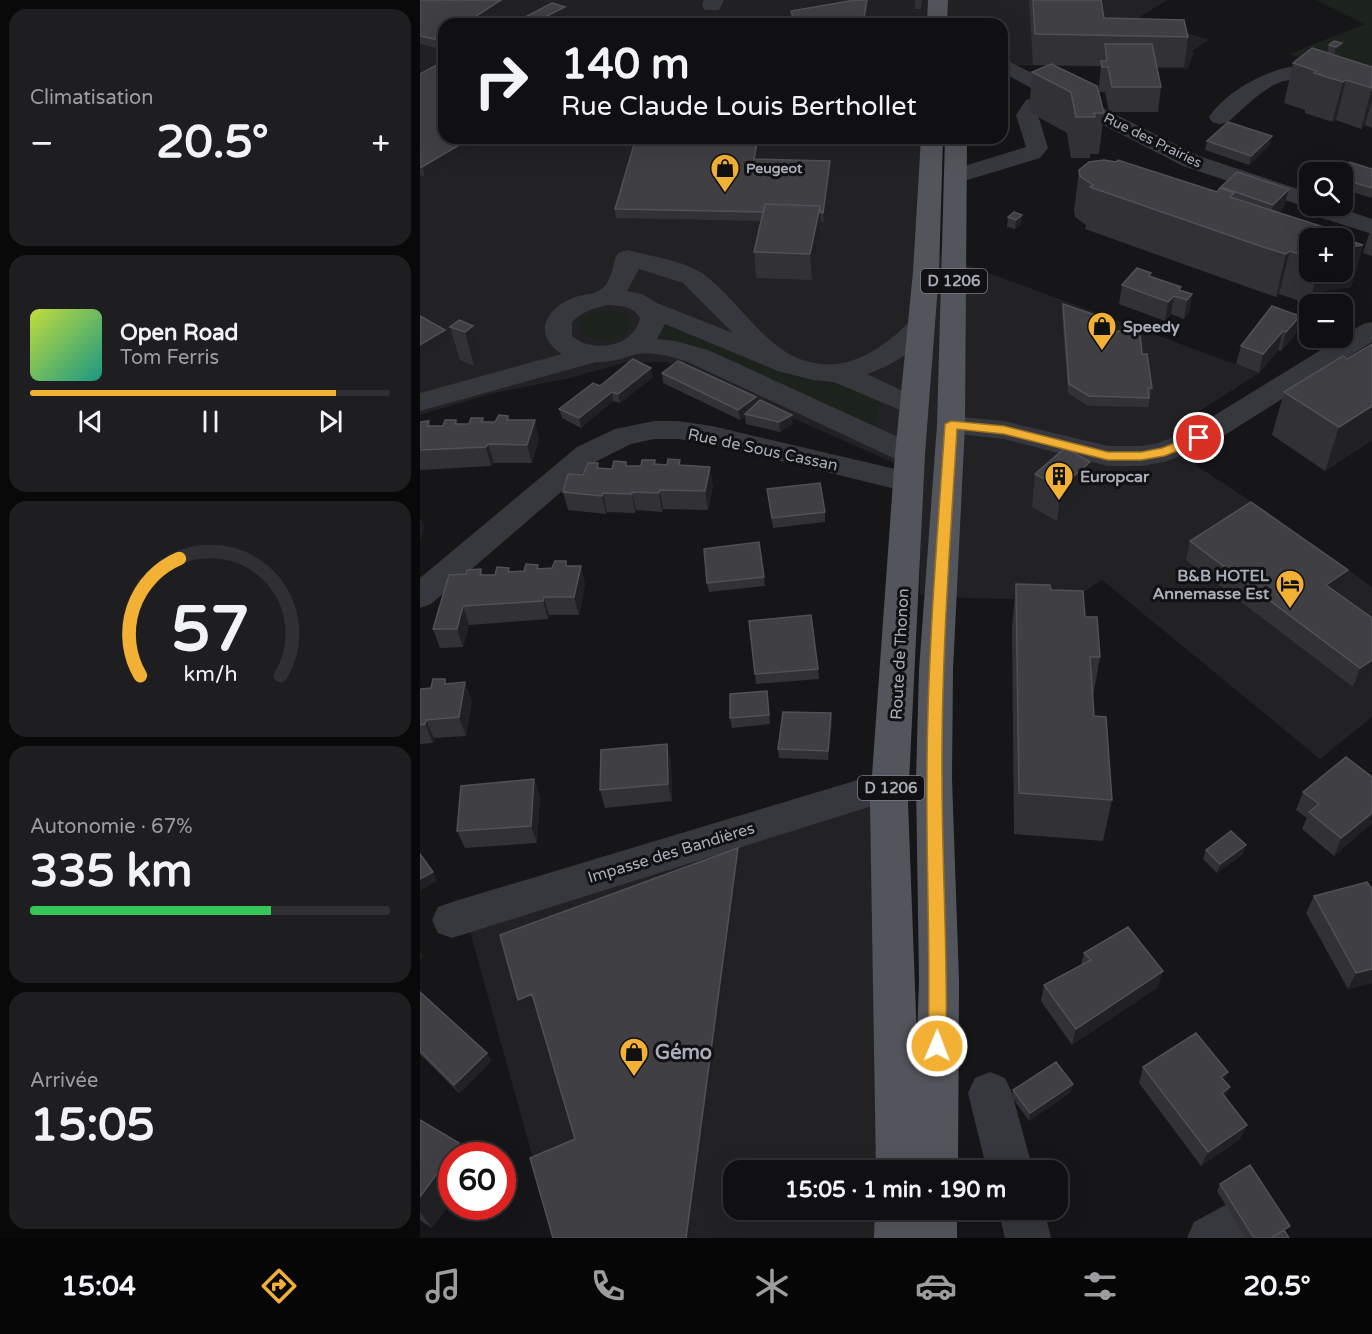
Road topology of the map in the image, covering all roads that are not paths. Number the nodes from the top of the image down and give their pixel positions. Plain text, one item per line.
1 (938, 0) edge
2 (955, 0) edge
3 (937, 18) edge
4 (956, 18) edge
5 (1008, 67) edge
6 (1372, 94) edge
7 (1220, 117) dead end
8 (1087, 118) edge
9 (932, 144) edge
10 (956, 144) edge
11 (956, 176) junction
12 (1299, 197) edge
13 (1353, 214) edge
14 (1339, 216) edge
15 (1372, 219) edge
16 (1372, 227) edge
17 (666, 268) junction
18 (608, 297) junction
19 (645, 306) junction
20 (920, 327) junction
21 (1372, 330) edge
22 (637, 345) junction
23 (593, 354) junction
24 (776, 359) junction
25 (837, 373) junction
26 (420, 402) edge
27 (914, 407) junction
28 (951, 424) junction
29 (909, 468) junction
30 (420, 596) edge
31 (891, 785) junction
32 (452, 920) dead end
33 (990, 1093) dead end
34 (899, 1160) edge
35 (935, 1160) edge
36 (1007, 1160) edge
37 (898, 1220) edge
38 (934, 1220) edge
39 (1024, 1220) edge
40 (897, 1238) edge
41 (934, 1238) edge
42 (1028, 1238) edge

1 - 3 main road
2 - 4 main road
5 - 12 street, Rue des Prairies
6 - 7 street
8 - 11 street
9 - 20 main road, Route de Thonon / D 1206
10 - 11 main road, D 1206
11 - 28 main road, D 1206
13 - 15 street
14 - 16 street
17 - 18 street
17 - 19 street
17 - 24 street
18 - 19 street
18 - 23 street
19 - 22 street
19 - 24 street
20 - 25 street
20 - 27 main road, Route de Thonon / D 1206
21 - 28 street
22 - 23 street
22 - 29 street
23 - 26 street
24 - 25 street
25 - 27 street
27 - 28 main road
27 - 29 main road, Route de Thonon / D 1206
28 - 35 main road, D 1206
29 - 30 street, Rue de Sous Cassan
29 - 31 main road, Route de Thonon / D 1206
31 - 32 street, Impasse des Bandières
31 - 34 main road, Route de Thonon / D 1206
33 - 36 street
37 - 40 main road
38 - 41 main road
39 - 42 street

